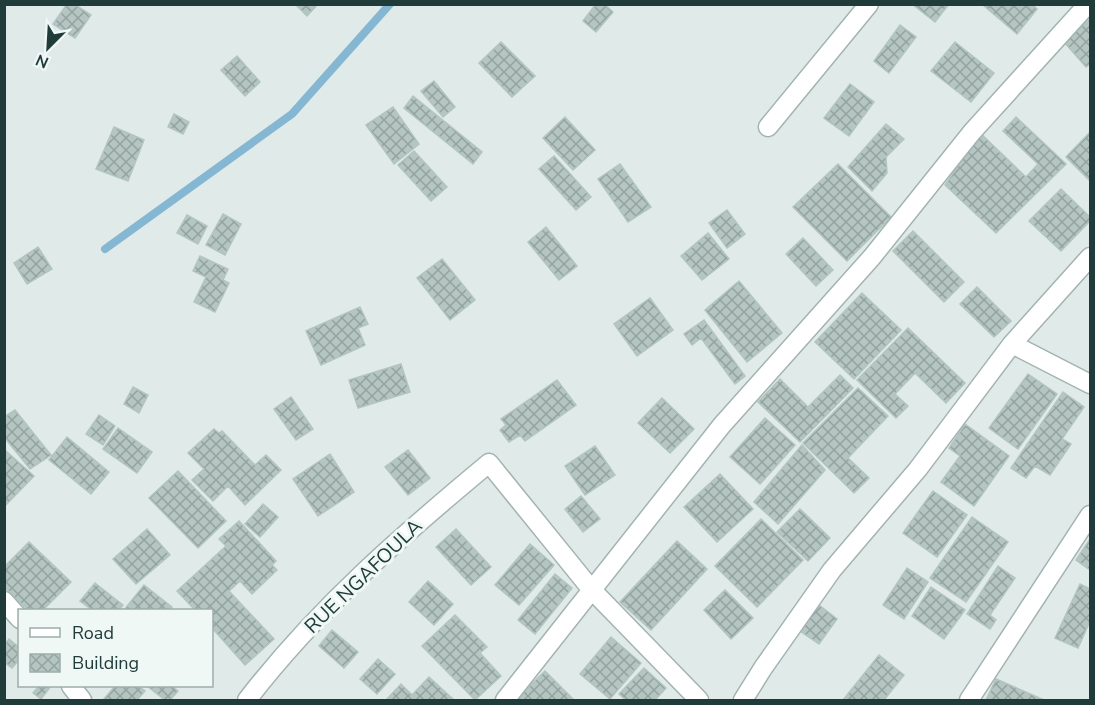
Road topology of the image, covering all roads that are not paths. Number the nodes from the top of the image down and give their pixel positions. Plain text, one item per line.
1 (869, 4) edge
2 (1088, 4) edge
3 (768, 127) dead end
4 (1090, 256) edge
5 (1012, 344) junction
6 (1090, 384) edge
7 (1090, 515) edge
8 (591, 589) junction
9 (4, 601) edge
10 (18, 617) edge
11 (72, 687) edge
12 (82, 700) edge
13 (248, 700) edge
14 (505, 700) edge
15 (699, 700) edge
16 (743, 700) edge
17 (969, 700) edge

1 - 3 street
2 - 8 street
4 - 5 street
5 - 6 street
5 - 16 street
7 - 17 street
8 - 13 street, RUE NGAFOULA
8 - 14 street
8 - 15 street
9 - 10 street
11 - 12 street

